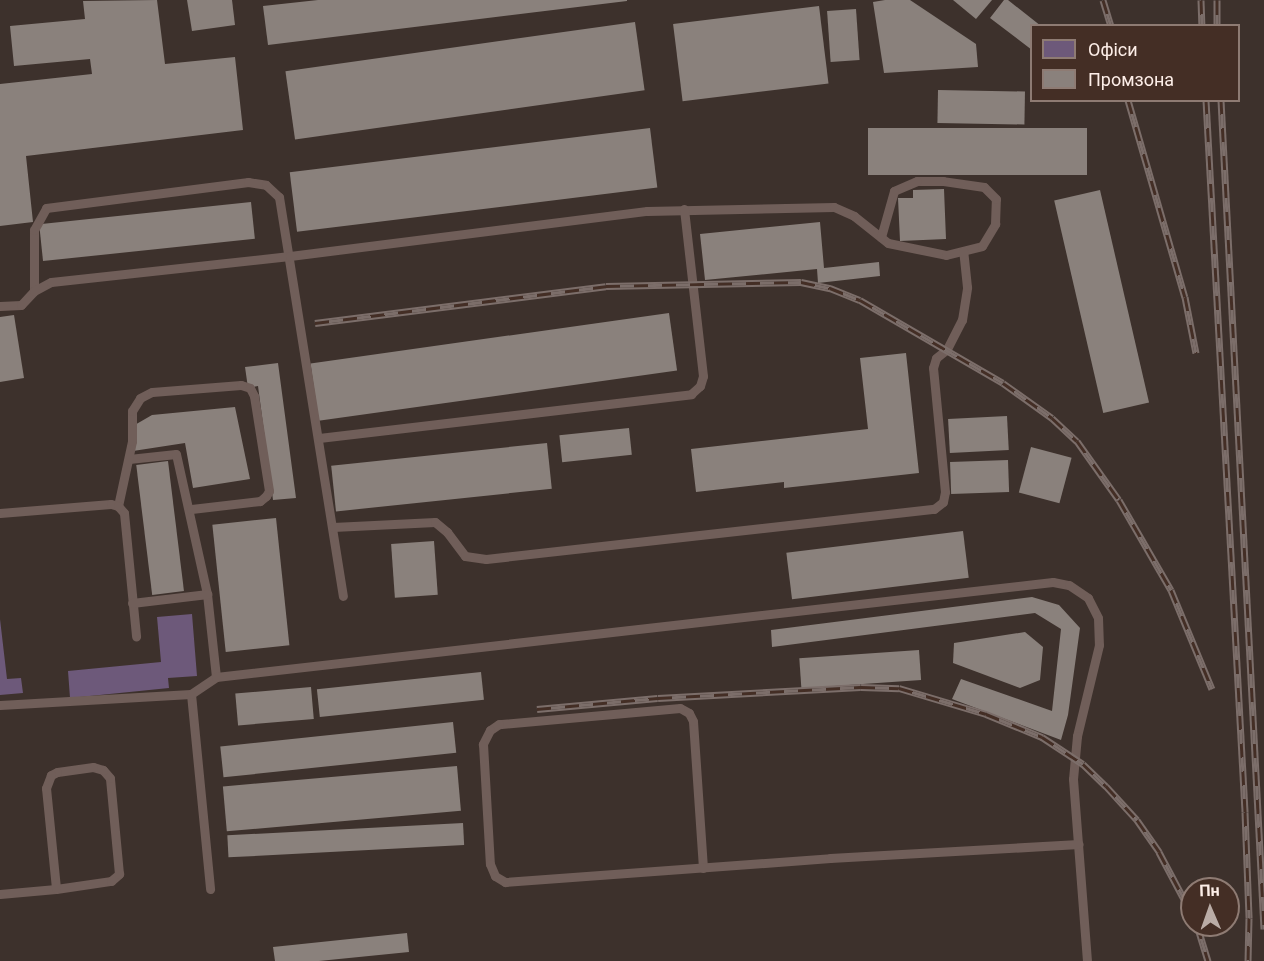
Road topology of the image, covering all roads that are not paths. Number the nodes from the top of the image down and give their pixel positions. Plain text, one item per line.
1 (684, 210) junction
2 (881, 237) junction
3 (963, 251) junction
4 (290, 256) junction
5 (34, 291) junction
6 (0, 306) edge
7 (318, 438) junction
8 (129, 459) junction
9 (118, 506) junction
10 (191, 509) junction
11 (0, 513) edge
12 (333, 527) junction
13 (207, 594) junction
14 (343, 596) dead end
15 (132, 603) junction
16 (136, 636) dead end
17 (216, 677) junction
18 (191, 694) junction
19 (0, 705) edge
20 (1079, 844) junction
21 (703, 867) junction
22 (56, 889) junction
23 (210, 889) dead end
24 (0, 894) edge
25 (1087, 961) edge

1 - 2 lane
1 - 4 lane
1 - 7 lane
2 - 3 lane
2 - 3 lane
3 - 12 lane
4 - 5 lane
4 - 5 lane
4 - 7 lane
5 - 6 lane
7 - 12 lane
8 - 9 lane
8 - 10 lane
8 - 10 lane
9 - 11 lane
9 - 15 lane
10 - 13 lane
12 - 14 lane
13 - 15 lane
13 - 17 lane
15 - 16 lane
17 - 18 lane
17 - 20 lane
18 - 19 lane
18 - 23 lane
20 - 21 lane
20 - 25 lane
21 - 21 lane
22 - 22 lane
22 - 24 lane

